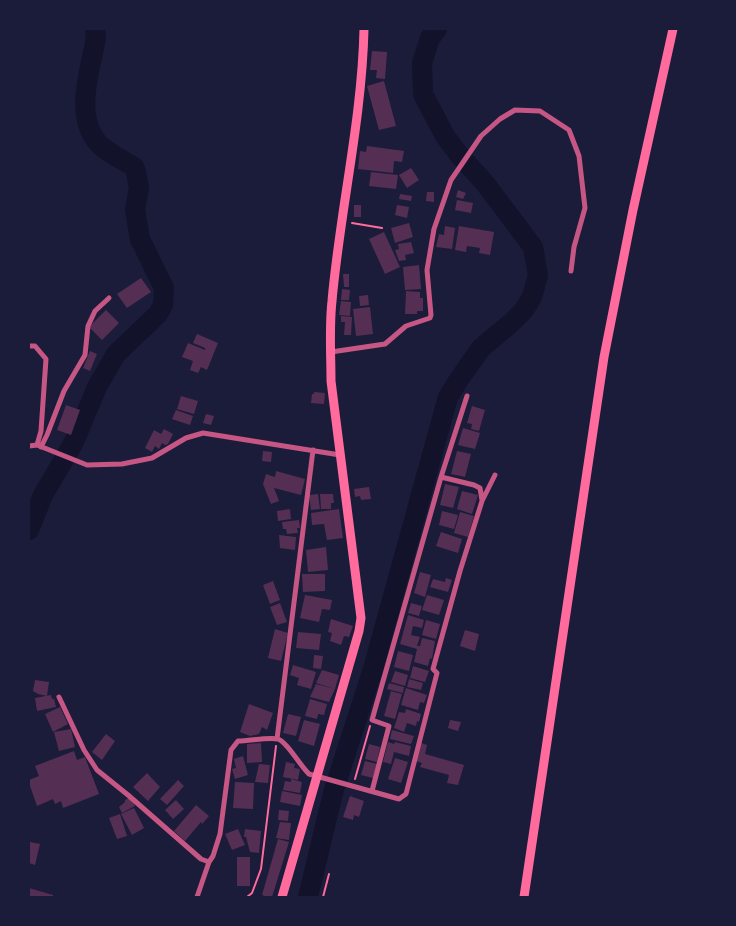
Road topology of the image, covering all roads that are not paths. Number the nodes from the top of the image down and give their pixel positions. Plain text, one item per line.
1 (364, 29) edge
2 (673, 29) edge
3 (571, 271) dead end
4 (109, 298) dead end
5 (29, 346) edge
6 (331, 352) junction
7 (467, 396) dead end
8 (29, 446) edge
9 (39, 446) junction
10 (313, 450) junction
11 (340, 454) junction
12 (495, 475) dead end
13 (442, 477) junction
14 (482, 501) junction
15 (59, 697) dead end
16 (277, 739) junction
17 (322, 778) junction
18 (372, 791) junction
19 (209, 862) junction
20 (197, 897) edge
21 (282, 897) edge
22 (524, 897) edge

1 - 6 main road
2 - 22 main road
3 - 6 street
4 - 9 street
5 - 9 street
6 - 11 main road
7 - 13 street
8 - 9 street
9 - 10 street
10 - 11 street
10 - 16 street
11 - 17 main road
12 - 14 street
13 - 14 street
13 - 18 street
14 - 18 street
15 - 19 street
16 - 17 street
16 - 19 street
17 - 18 street
17 - 21 main road
19 - 20 street

